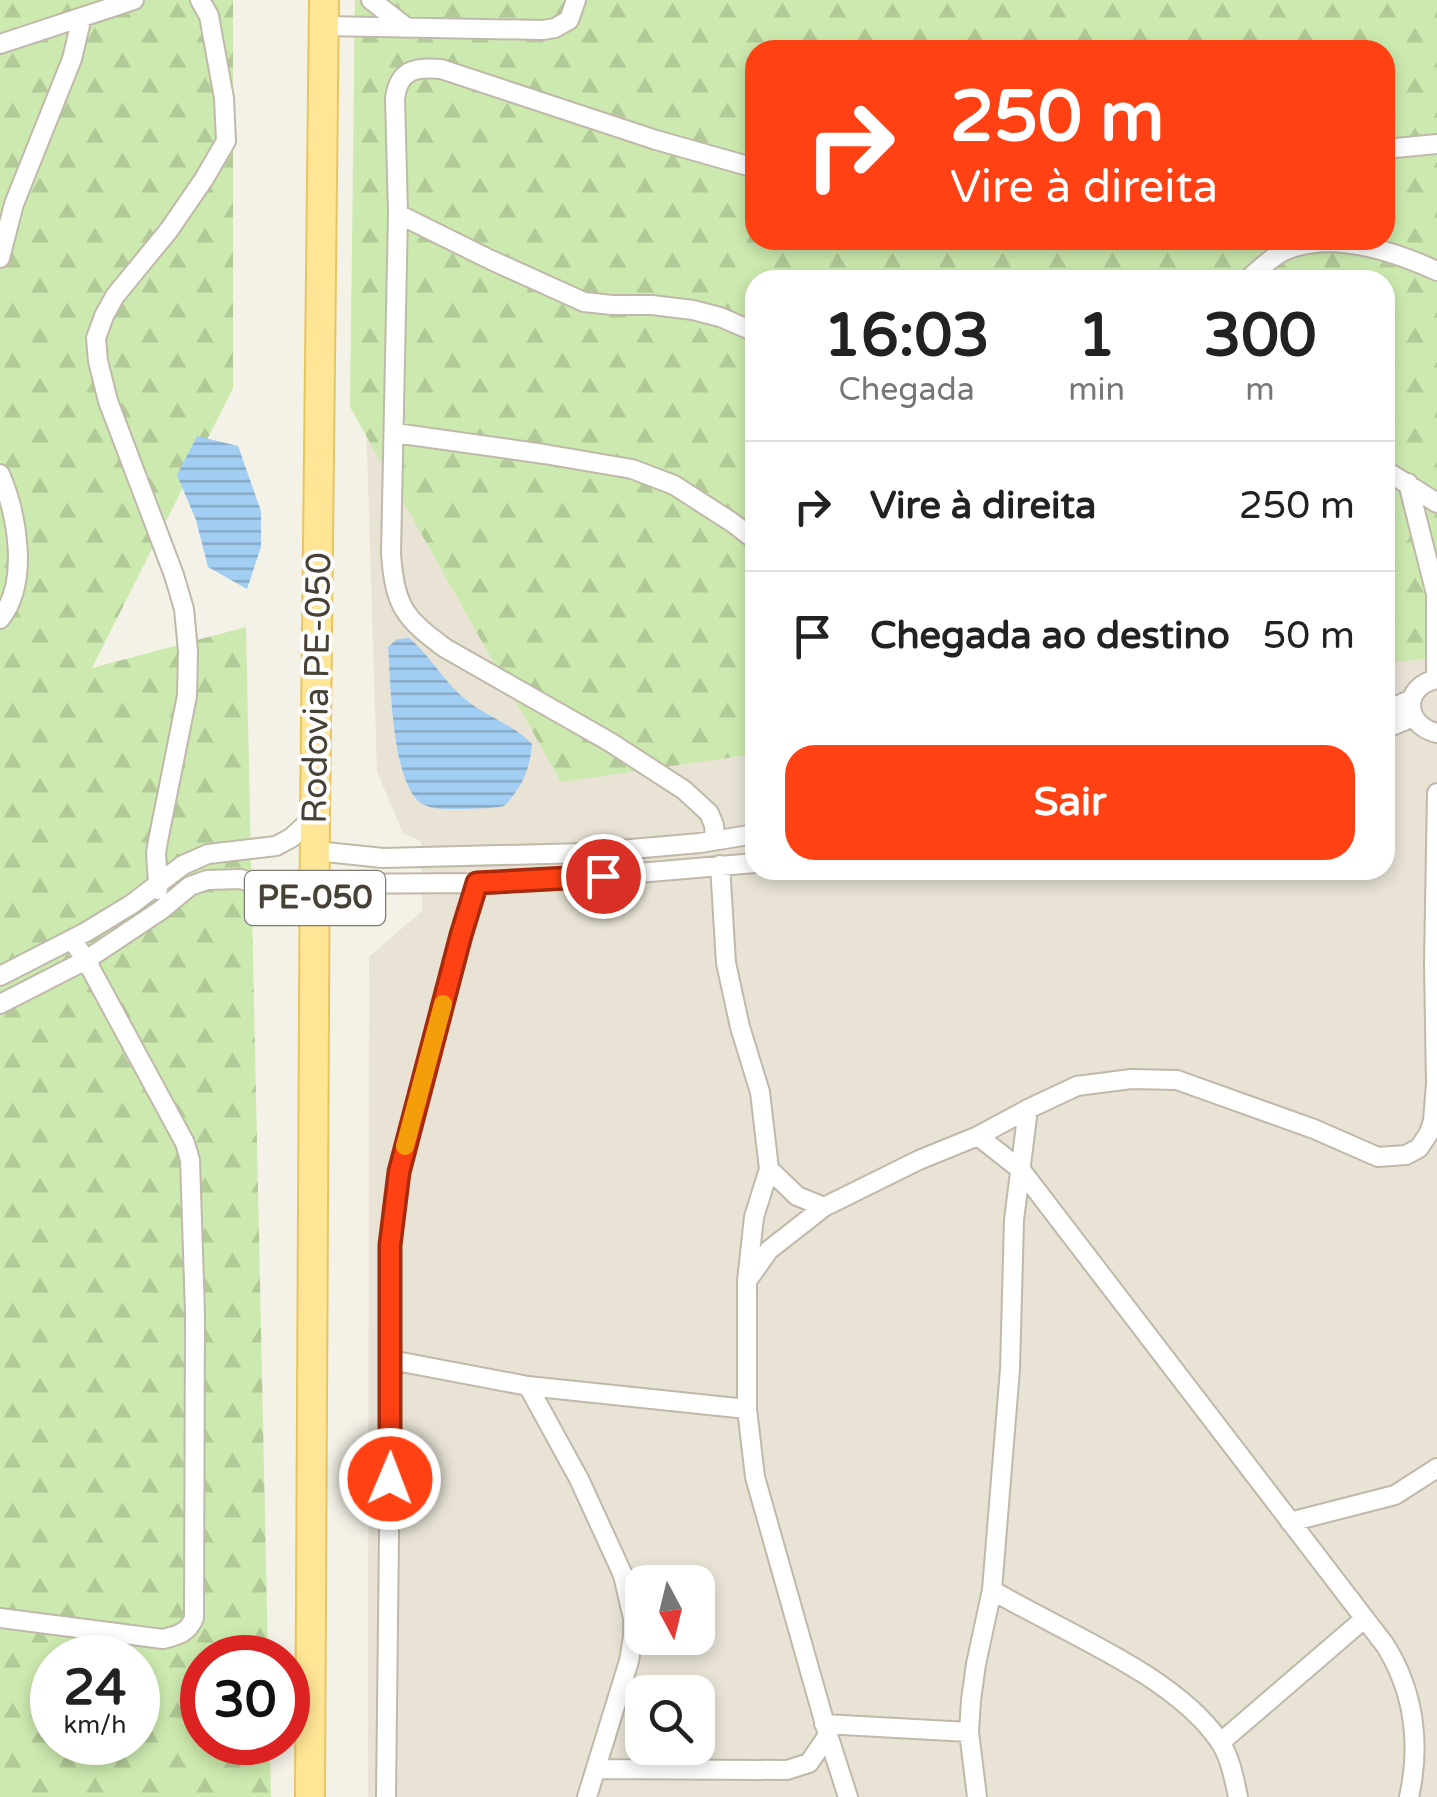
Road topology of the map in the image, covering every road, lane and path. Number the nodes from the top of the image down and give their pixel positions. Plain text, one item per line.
1 (134, 0) edge
2 (200, 0) edge
3 (371, 0) edge
4 (576, 0) edge
5 (324, 13) edge
6 (82, 17) junction
7 (406, 27) junction
8 (0, 44) edge
9 (1437, 144) edge
10 (1395, 148) edge
11 (745, 165) edge
12 (398, 214) junction
13 (1286, 250) edge
14 (1376, 250) edge
15 (0, 258) edge
16 (1258, 270) edge
17 (1437, 271) edge
18 (745, 328) edge
19 (394, 433) junction
20 (0, 474) edge
21 (1395, 476) edge
22 (1408, 483) junction
23 (1437, 503) edge
24 (745, 532) edge
25 (1437, 593) edge
26 (0, 619) edge
27 (1437, 679) edge
28 (1413, 708) junction
29 (1395, 709) edge
30 (1395, 721) edge
31 (1437, 732) edge
32 (1437, 794) edge
33 (315, 816) junction
34 (745, 835) edge
35 (716, 839) junction
36 (243, 851) junction
37 (316, 851) junction
38 (383, 858) junction
39 (452, 858) junction
40 (729, 865) edge
41 (241, 879) junction
42 (477, 883) junction
43 (158, 884) junction
44 (315, 884) junction
45 (383, 884) junction
46 (450, 884) junction
47 (161, 910) junction
48 (314, 914) junction
49 (72, 940) junction
50 (86, 960) junction
51 (0, 976) edge
52 (0, 1004) edge
53 (1028, 1109) junction
54 (978, 1136) junction
55 (769, 1169) junction
56 (1021, 1170) junction
57 (824, 1207) junction
58 (747, 1281) junction
59 (391, 1360) junction
60 (528, 1386) junction
61 (747, 1409) junction
62 (1437, 1468) edge
63 (1290, 1522) junction
64 (992, 1590) junction
65 (0, 1618) edge
66 (1364, 1619) junction
67 (826, 1730) junction
68 (970, 1732) junction
69 (1220, 1742) junction
70 (596, 1769) junction
71 (310, 1797) edge
72 (386, 1797) edge
73 (587, 1797) edge
74 (848, 1797) edge
75 (977, 1797) edge
76 (1238, 1797) edge
77 (1408, 1797) edge

1 - 6 street
2 - 43 street
3 - 7 street
4 - 7 street
5 - 7 street
5 - 33 main road, Rodovia PE-050 / PE-050
6 - 8 street
6 - 15 street
9 - 10 street
11 - 12 street
12 - 18 street
12 - 19 street
13 - 16 street
14 - 17 street
19 - 24 street
19 - 35 street
20 - 26 street
21 - 22 street
22 - 23 street
22 - 25 street
25 - 27 street
27 - 28 street
28 - 29 street
28 - 30 street
28 - 31 street
32 - 53 street
33 - 36 street
33 - 37 main road, Rodovia PE-050 / PE-050
34 - 35 street
35 - 39 street
35 - 40 street
35 - 40 street
36 - 41 street
36 - 43 street
37 - 38 street
37 - 44 main road, Rodovia PE-050 / PE-050
38 - 39 street
38 - 45 street
39 - 46 street
40 - 42 street
40 - 55 street
41 - 47 street
41 - 48 street
42 - 46 street
42 - 59 street
43 - 47 street
43 - 49 street
44 - 45 street
44 - 48 main road, Rodovia PE-050 / PE-050
45 - 46 street
47 - 50 street
48 - 71 main road, Rodovia PE-050 / PE-050
49 - 50 street
49 - 51 street
50 - 52 street
50 - 65 street
53 - 54 street
53 - 56 street
54 - 56 street
54 - 57 street
55 - 57 street
55 - 58 street
56 - 63 street
56 - 64 street
57 - 58 street
58 - 61 street
59 - 60 street
59 - 72 street
60 - 61 street
60 - 70 street
61 - 67 street
62 - 63 street
63 - 66 street
64 - 68 street
64 - 69 street
66 - 69 street
66 - 77 street
67 - 68 street
67 - 70 street
67 - 74 street
68 - 75 street
69 - 76 street
70 - 73 street

